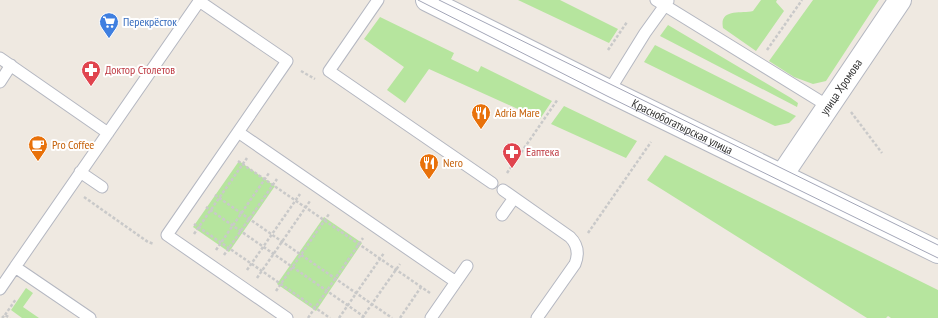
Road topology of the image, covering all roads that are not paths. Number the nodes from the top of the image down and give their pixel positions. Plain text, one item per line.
1 (200, 0) edge
2 (378, 0) edge
3 (427, 0) edge
4 (900, 0) edge
5 (663, 2) edge
6 (0, 58) edge
7 (11, 65) junction
8 (0, 82) edge
9 (609, 91) junction
10 (838, 107) junction
11 (108, 132) junction
12 (238, 132) junction
13 (80, 172) junction
14 (782, 175) junction
15 (492, 183) dead end
16 (102, 187) dead end
17 (503, 190) dead end
18 (514, 198) junction
19 (502, 215) dead end
20 (938, 252) edge
21 (467, 266) dead end
22 (15, 267) junction
23 (456, 282) junction
24 (0, 289) edge
25 (82, 316) edge
26 (287, 318) edge
27 (431, 318) edge
28 (538, 318) edge

1 - 11 lane
1 - 12 lane
2 - 15 lane
3 - 9 main road, Краснобогатырская улица
4 - 10 main road, улица Хромова
5 - 9 lane
5 - 10 lane
6 - 7 lane
7 - 8 lane
7 - 11 lane
9 - 14 main road, Краснобогатырская улица
10 - 14 main road, улица Хромова
11 - 13 lane
12 - 23 lane
12 - 26 lane
13 - 16 lane
13 - 22 lane
14 - 20 main road, Краснобогатырская улица
17 - 18 lane
18 - 19 lane
18 - 28 lane
21 - 23 lane
22 - 24 lane
22 - 25 lane
23 - 27 lane

